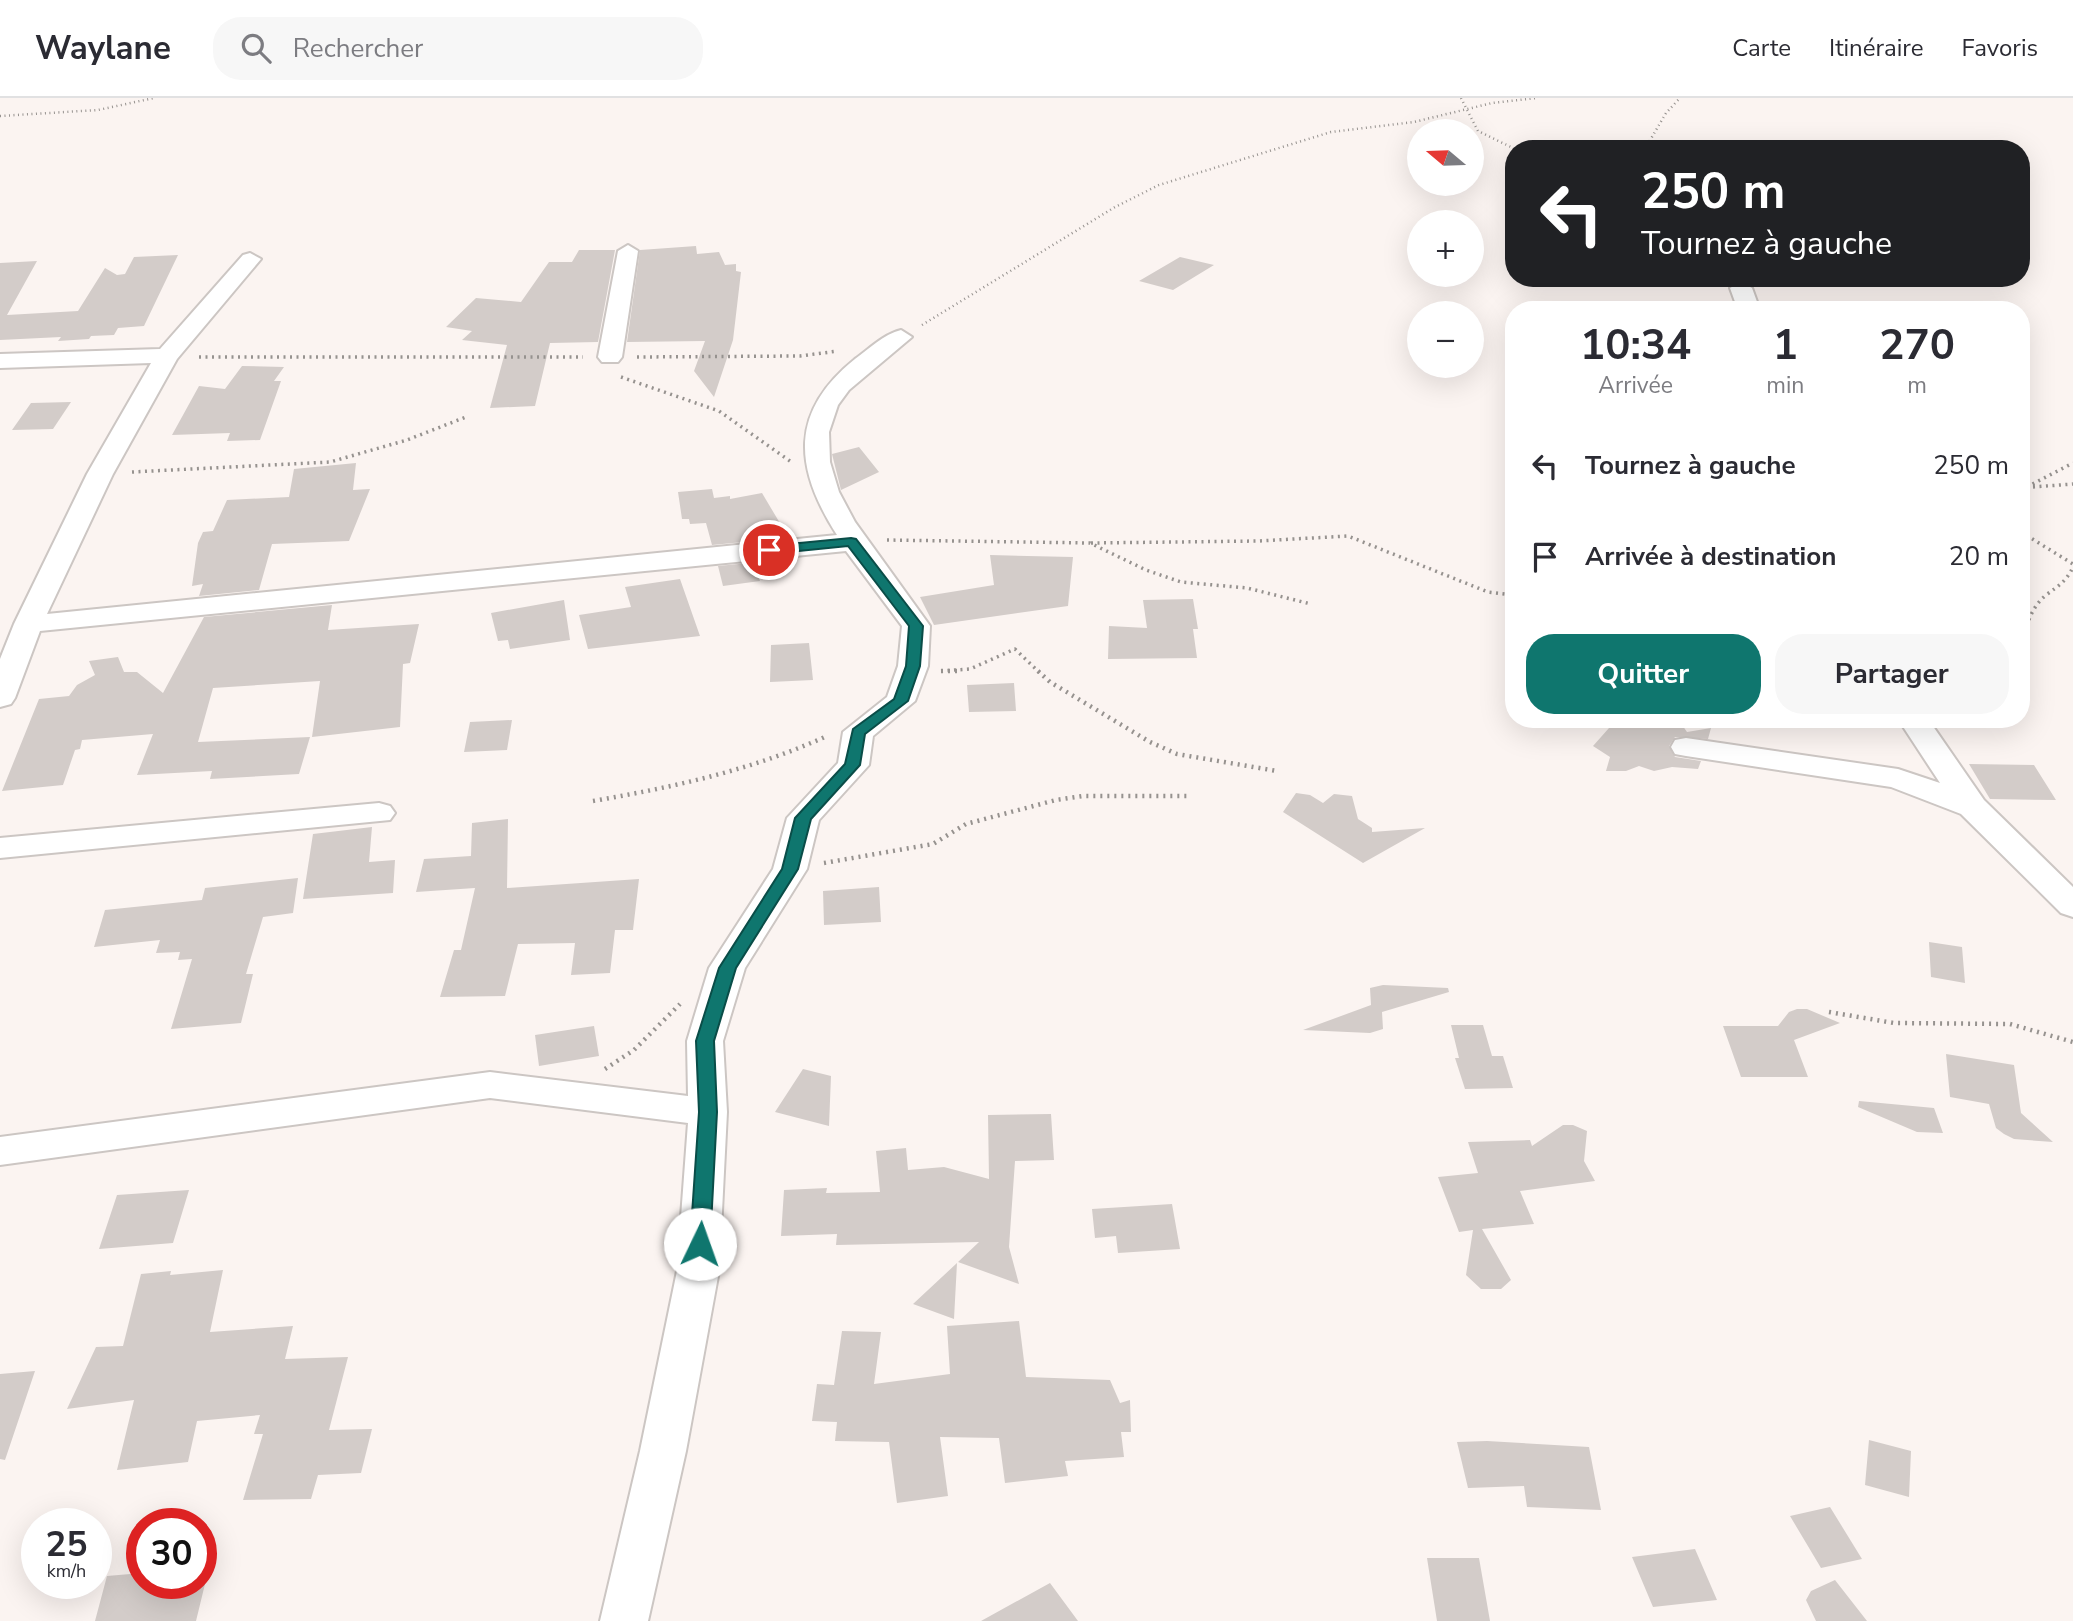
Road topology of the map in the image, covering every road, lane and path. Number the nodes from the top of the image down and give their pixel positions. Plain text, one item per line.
1 (154, 98) edge
2 (1461, 98) edge
3 (1536, 98) edge
4 (1680, 98) edge
5 (1468, 109) junction
6 (0, 116) edge
7 (1650, 140) edge
8 (1505, 144) edge
9 (628, 251) dead end
10 (250, 259) dead end
11 (1741, 288) dead end
12 (1746, 301) edge
13 (901, 337) joint
14 (838, 351) dead end
15 (167, 356) junction
16 (579, 357) junction
17 (0, 361) edge
18 (605, 365) junction
19 (466, 417) dead end
20 (2073, 463) edge
21 (100, 474) junction
22 (822, 478) junction
23 (2073, 484) edge
24 (2031, 487) joint
25 (2030, 538) edge
26 (851, 542) junction
27 (1090, 543) junction
28 (2073, 565) edge
29 (1505, 594) edge
30 (1311, 604) dead end
31 (2030, 619) edge
32 (29, 624) junction
33 (913, 666) junction
34 (0, 698) edge
35 (1919, 728) edge
36 (834, 733) dead end
37 (1686, 747) dead end
38 (1276, 771) dead end
39 (1191, 796) dead end
40 (593, 801) dead end
41 (1972, 807) junction
42 (379, 813) dead end
43 (0, 848) edge
44 (790, 869) junction
45 (2073, 906) edge
46 (684, 1000) dead end
47 (1829, 1012) dead end
48 (2073, 1042) edge
49 (599, 1073) dead end
50 (708, 1112) junction
51 (0, 1151) edge
52 (624, 1621) edge

1 - 6 path
2 - 5 path
3 - 5 path
4 - 7 path
5 - 8 path
5 - 13 path
9 - 18 street
10 - 15 street
11 - 12 street
13 - 22 street
14 - 18 path
15 - 16 path
15 - 17 street
15 - 21 street
16 - 18 path
16 - 18 path
18 - 22 path
19 - 21 path
20 - 24 path
21 - 32 street
22 - 26 street
23 - 24 path
25 - 28 path
26 - 27 path
26 - 32 street
26 - 33 street
27 - 29 path
27 - 30 path
28 - 31 path
32 - 34 street
33 - 38 path
33 - 44 street
35 - 41 street
36 - 40 path
37 - 41 street
39 - 44 path
41 - 45 street
42 - 43 street
44 - 50 street
46 - 49 path
47 - 48 path
50 - 51 street
50 - 52 street

